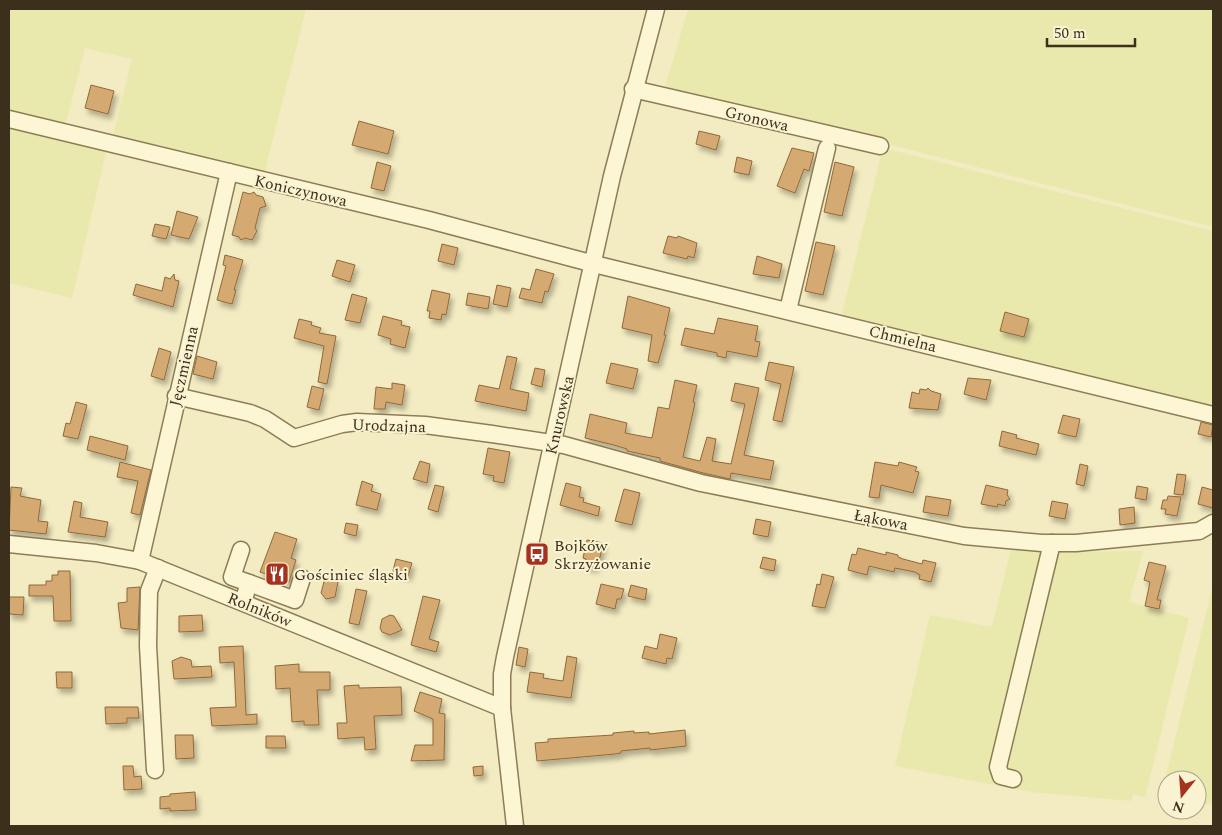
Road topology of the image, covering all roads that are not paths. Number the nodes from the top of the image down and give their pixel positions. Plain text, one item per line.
1 (656, 9) edge
2 (633, 89) junction
3 (9, 119) edge
4 (880, 146) dead end
5 (827, 148) dead end
6 (229, 172) junction
7 (593, 263) junction
8 (788, 310) junction
9 (176, 396) junction
10 (1213, 415) edge
11 (553, 443) junction
12 (1213, 524) edge
13 (1052, 543) junction
14 (9, 544) edge
15 (241, 550) dead end
16 (140, 561) junction
17 (158, 568) junction
18 (302, 578) dead end
19 (249, 583) junction
20 (243, 602) junction
21 (502, 708) junction
22 (155, 770) dead end
23 (1012, 779) dead end
24 (515, 826) edge

1 - 2 street, Knurowska
2 - 4 street, Gronowa
2 - 7 street, Knurowska
3 - 6 street, Koniczynowa
5 - 8 street
6 - 7 street, Koniczynowa
6 - 9 street, Jęczmienna
7 - 8 street, Chmielna
7 - 11 street, Knurowska
8 - 10 street, Chmielna
9 - 11 street, Urodzajna
9 - 16 street, Jęczmienna
11 - 13 street, Łąkowa
11 - 21 street, Knurowska
12 - 13 street, Łąkowa
13 - 23 street
14 - 16 street, Rolników
15 - 19 street
16 - 17 street, Rolników
17 - 20 street, Rolników
17 - 22 street
18 - 19 street
19 - 20 street
20 - 21 street, Rolników
21 - 24 street, Knurowska

